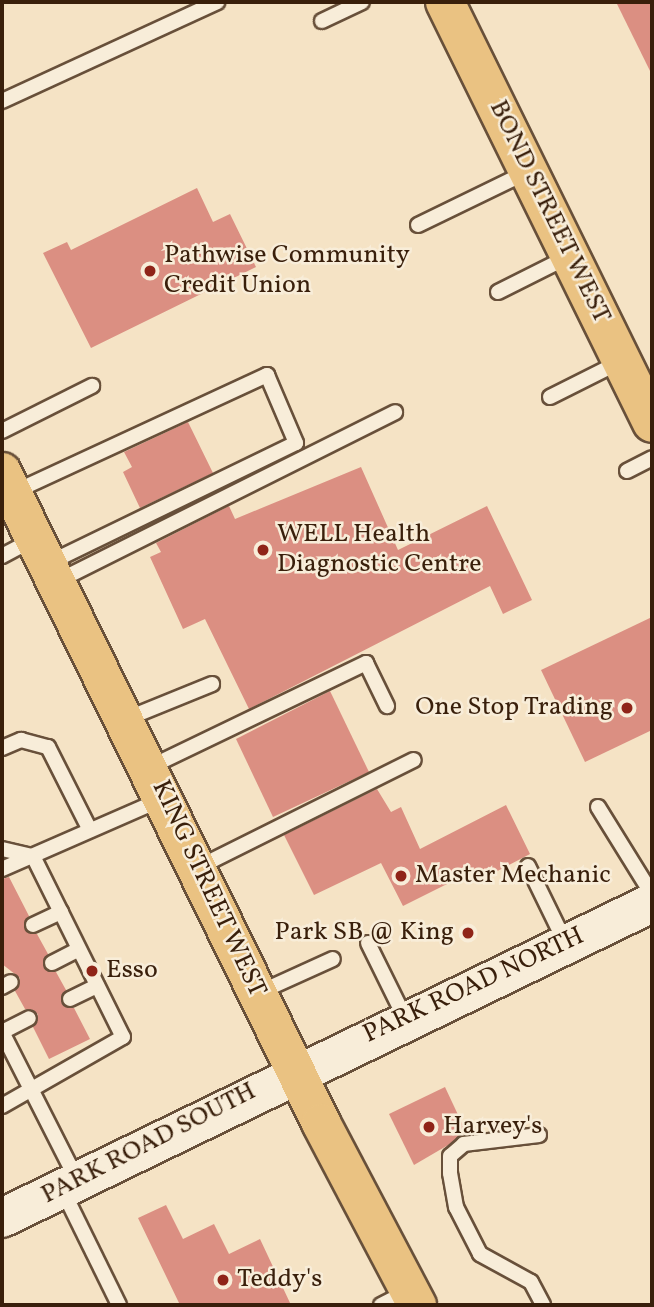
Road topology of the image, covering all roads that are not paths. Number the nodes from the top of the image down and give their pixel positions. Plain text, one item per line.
1 (217, 2) edge
2 (362, 2) edge
3 (444, 2) edge
4 (322, 21) dead end
5 (2, 102) edge
6 (528, 171) junction
7 (418, 225) dead end
8 (570, 256) junction
9 (498, 292) dead end
10 (622, 361) junction
11 (92, 386) dead end
12 (550, 397) dead end
13 (394, 412) dead end
14 (652, 423) edge
15 (2, 431) edge
16 (652, 458) edge
17 (627, 471) dead end
18 (7, 482) edge
19 (2, 556) edge
20 (47, 561) junction
21 (212, 684) dead end
22 (387, 706) dead end
23 (126, 719) junction
24 (2, 748) edge
25 (414, 760) dead end
26 (157, 783) junction
27 (597, 807) dead end
28 (90, 830) junction
29 (2, 849) edge
30 (33, 856) junction
31 (528, 866) dead end
32 (2, 869) edge
33 (196, 869) junction
34 (652, 894) edge
35 (652, 903) edge
36 (61, 912) junction
37 (33, 925) dead end
38 (368, 943) dead end
39 (565, 943) junction
40 (78, 950) junction
41 (333, 959) dead end
42 (52, 962) dead end
43 (97, 986) junction
44 (258, 993) junction
45 (70, 999) dead end
46 (29, 1018) dead end
47 (405, 1018) junction
48 (2, 1032) edge
49 (296, 1072) junction
50 (29, 1085) junction
51 (2, 1106) edge
52 (539, 1135) dead end
53 (69, 1184) junction
54 (2, 1218) edge
55 (403, 1300) edge
56 (119, 1305) edge
57 (543, 1305) edge

1 - 5 lane
2 - 4 lane
3 - 6 main road, BOND STREET WEST
6 - 7 lane
6 - 8 main road, BOND STREET WEST
8 - 9 lane
8 - 10 main road, BOND STREET WEST
10 - 12 lane
10 - 14 main road, BOND STREET WEST
11 - 15 lane
13 - 20 lane
16 - 17 lane
18 - 20 main road, KING STREET WEST
18 - 20 lane
19 - 20 lane
20 - 23 main road, KING STREET WEST
21 - 23 lane
22 - 26 lane
23 - 26 main road, KING STREET WEST
24 - 28 lane
25 - 33 lane
26 - 28 lane
26 - 33 main road, KING STREET WEST
27 - 34 lane
28 - 30 lane
29 - 30 lane
30 - 32 lane
30 - 36 lane
31 - 39 lane
33 - 44 main road, KING STREET WEST
35 - 39 main road, PARK ROAD NORTH
36 - 37 lane
36 - 40 lane
38 - 47 lane
39 - 47 main road, PARK ROAD NORTH
40 - 42 lane
40 - 43 lane
41 - 44 lane
43 - 45 lane
43 - 50 lane
44 - 49 main road, KING STREET WEST
46 - 48 lane
47 - 49 main road, PARK ROAD NORTH
48 - 50 lane
49 - 53 main road, PARK ROAD SOUTH
49 - 55 main road, KING STREET WEST
50 - 51 lane
50 - 53 lane
52 - 57 lane
53 - 54 main road, PARK ROAD SOUTH
53 - 56 lane

